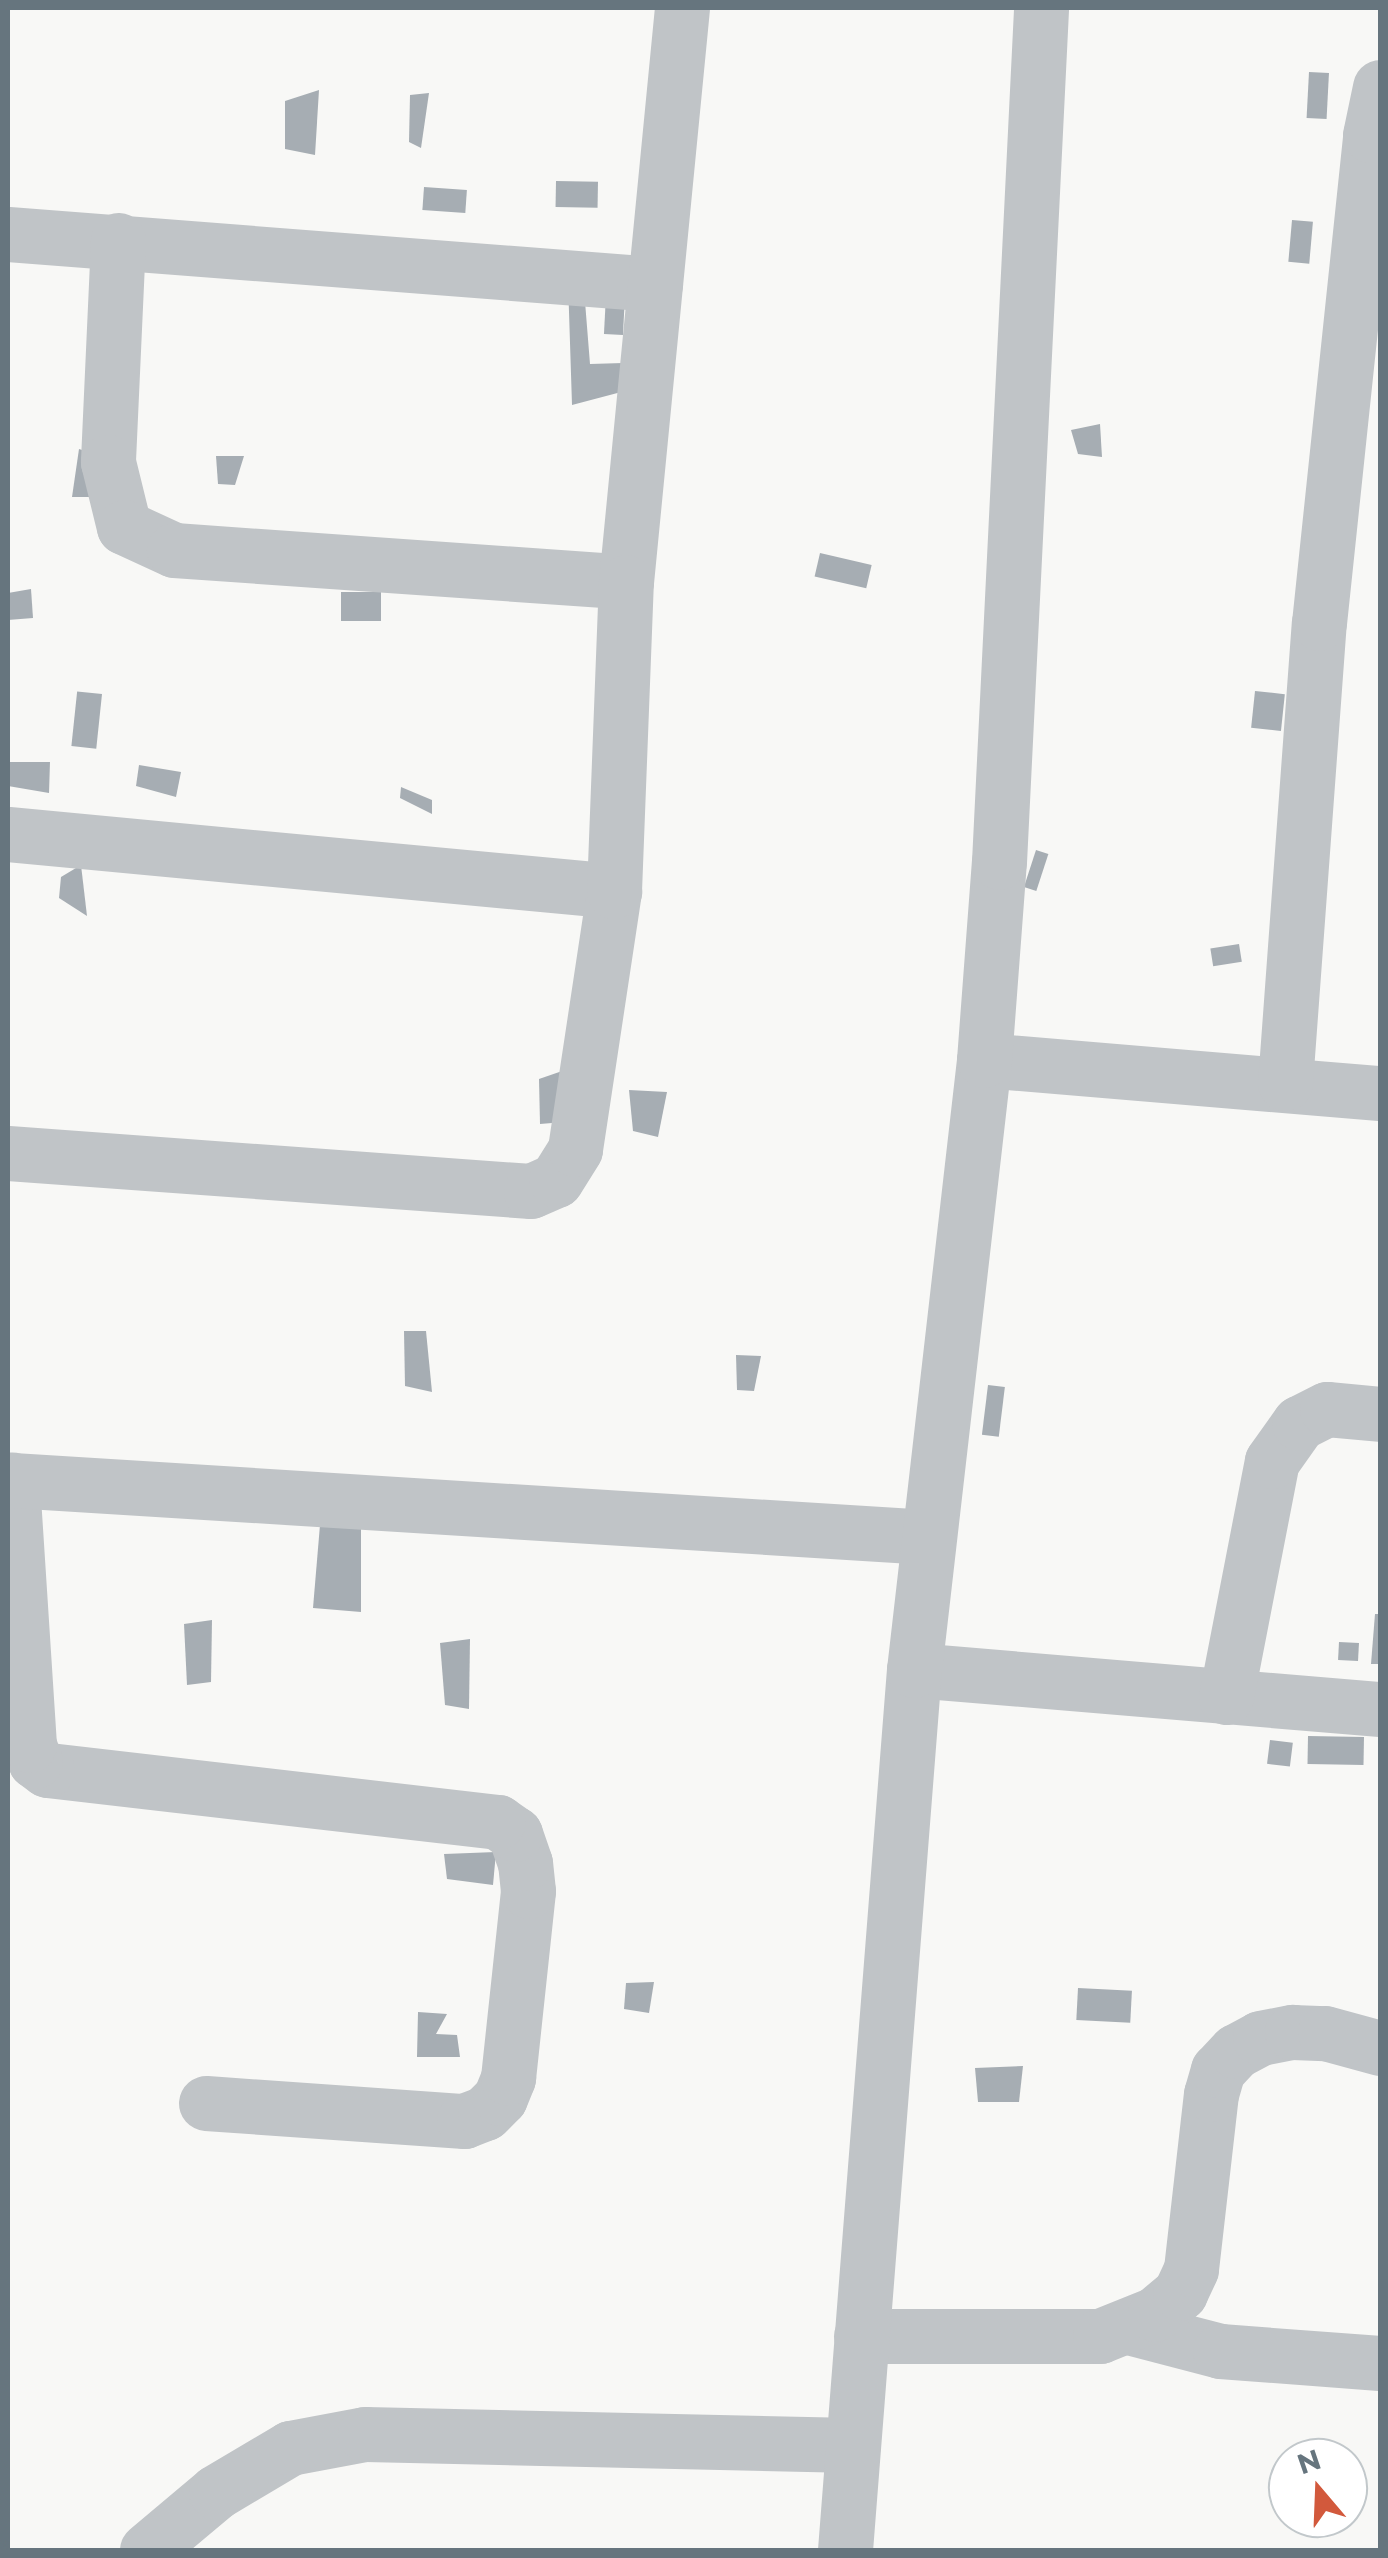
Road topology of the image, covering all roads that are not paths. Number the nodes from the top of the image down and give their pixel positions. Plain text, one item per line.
1 (682, 8) edge
2 (1042, 8) edge
3 (1380, 87) edge
4 (8, 234) edge
5 (118, 240) junction
6 (655, 284) junction
7 (626, 582) junction
8 (8, 834) edge
9 (614, 890) junction
10 (984, 1060) junction
11 (1286, 1084) junction
12 (1380, 1093) edge
13 (8, 1153) edge
14 (1380, 1414) edge
15 (928, 1537) junction
16 (914, 1670) junction
17 (1226, 1697) junction
18 (1380, 1709) edge
19 (1380, 2048) edge
20 (206, 2103) dead end
21 (1128, 2327) junction
22 (861, 2336) junction
23 (1380, 2363) edge
24 (853, 2445) junction
25 (147, 2550) edge
26 (844, 2550) edge

1 - 6 street
2 - 10 street
3 - 11 street
4 - 5 street
5 - 6 street
5 - 7 street
6 - 7 street
7 - 9 street
8 - 9 street
9 - 13 street
10 - 11 street
10 - 15 street
11 - 12 street
14 - 17 street
15 - 16 street
15 - 20 street
16 - 17 street
16 - 22 street
17 - 18 street
19 - 21 street
21 - 22 street
21 - 23 street
22 - 24 street
24 - 25 street
24 - 26 street

